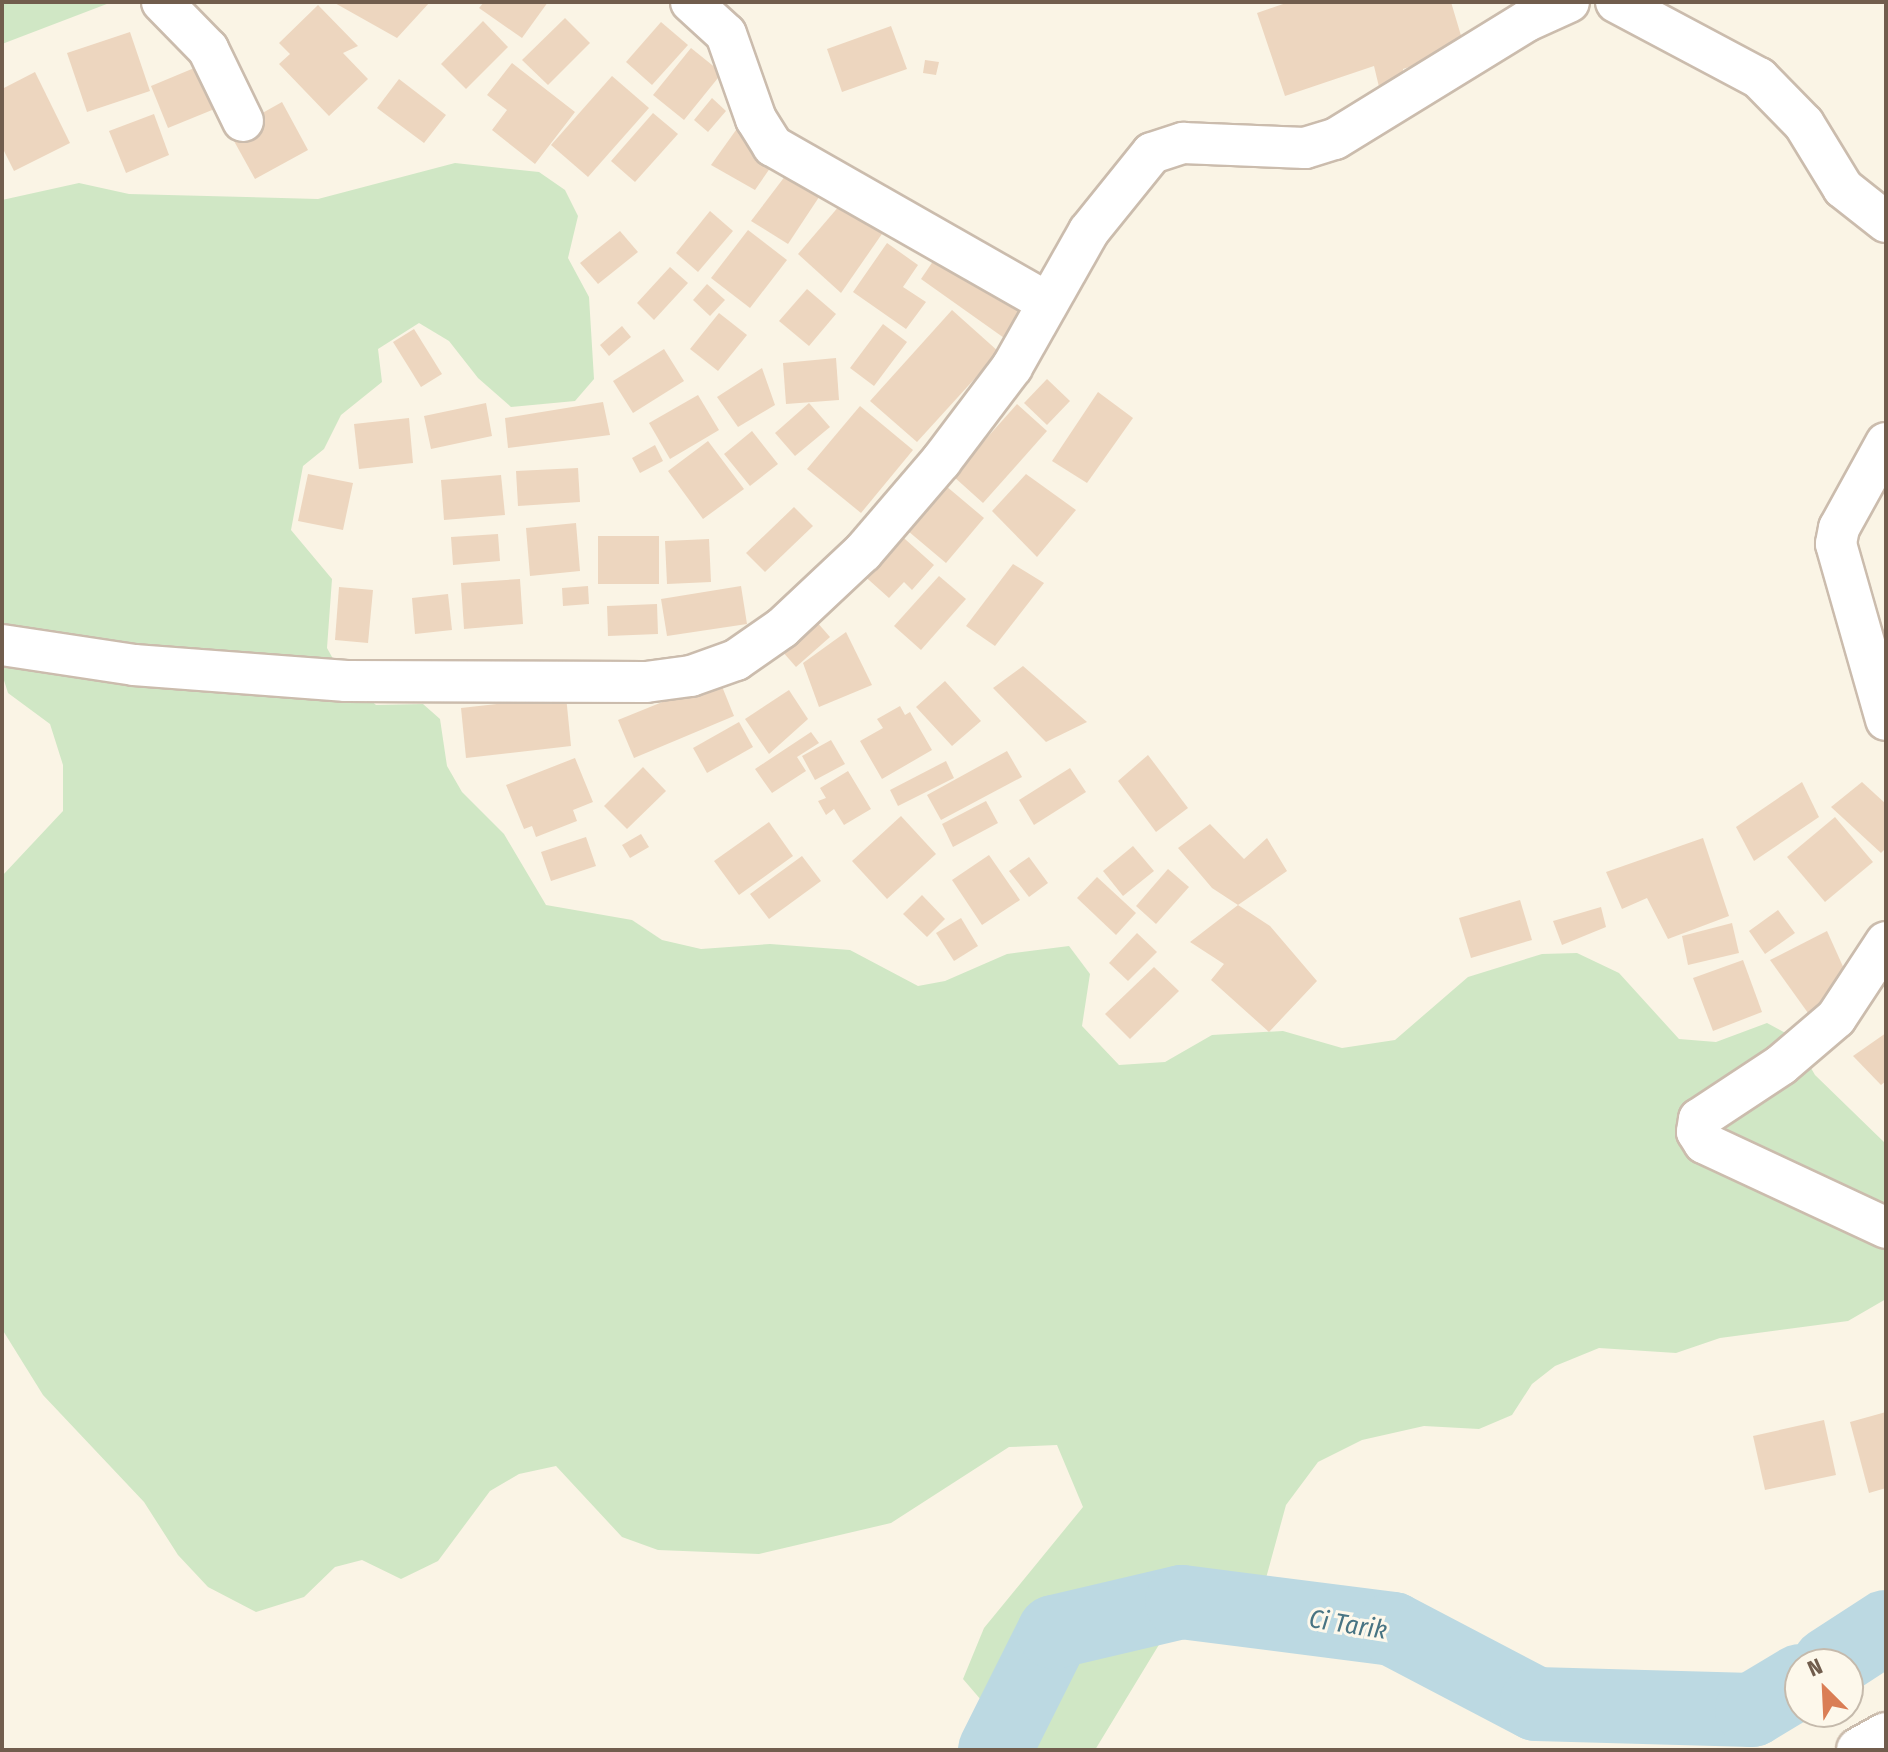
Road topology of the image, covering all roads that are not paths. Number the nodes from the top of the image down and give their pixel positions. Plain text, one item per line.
1 (162, 2) edge
2 (691, 2) edge
3 (1569, 2) edge
4 (1616, 2) edge
5 (1672, 14) edge
6 (243, 121) dead end
7 (1886, 222) edge
8 (1046, 302) junction
9 (1886, 443) edge
10 (2, 645) edge
11 (1886, 720) edge
12 (1886, 942) edge
13 (1886, 1228) edge
14 (1886, 1735) edge
15 (1859, 1750) edge

1 - 6 street
2 - 8 street
3 - 8 street
4 - 5 street
5 - 7 street
8 - 10 street
9 - 11 street
12 - 13 street
14 - 15 street

